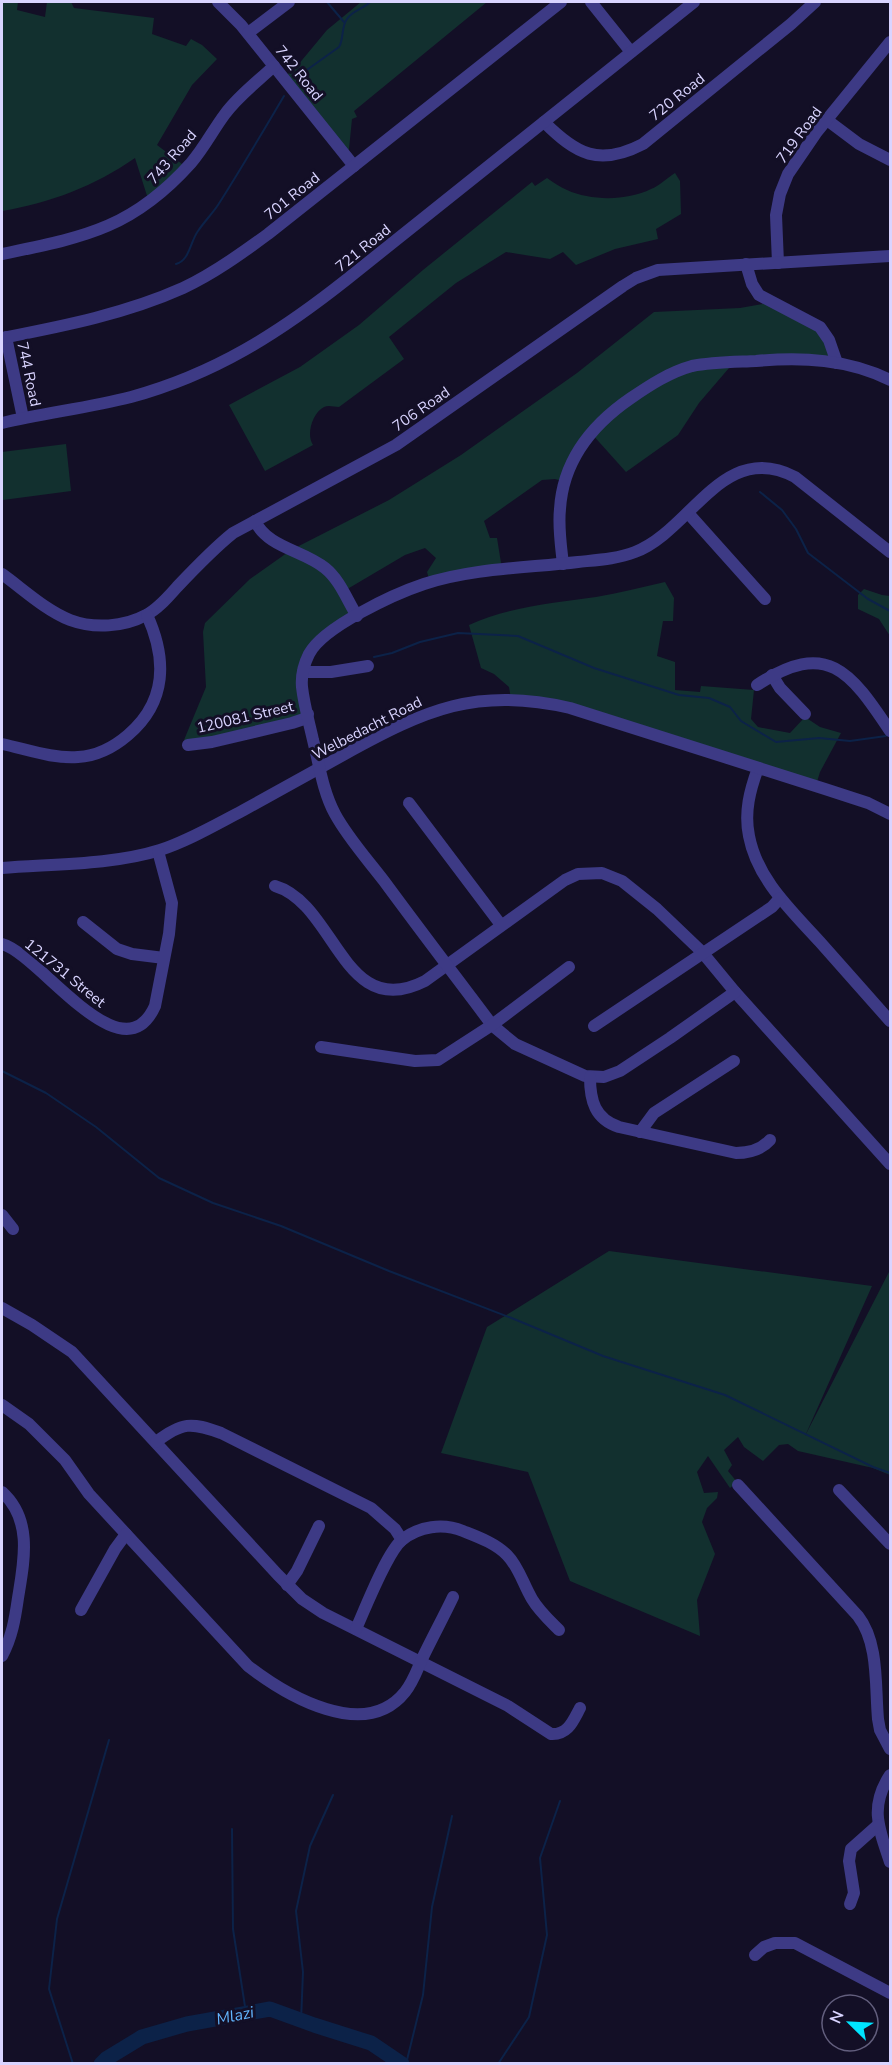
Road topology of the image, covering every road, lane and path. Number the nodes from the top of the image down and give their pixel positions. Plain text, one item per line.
1 (218, 2) edge
2 (289, 2) edge
3 (561, 2) edge
4 (591, 2) edge
5 (694, 2) edge
6 (815, 2) edge
7 (248, 33) junction
8 (891, 42) edge
9 (631, 52) junction
10 (274, 66) junction
11 (827, 120) junction
12 (544, 122) junction
13 (891, 160) edge
14 (354, 166) junction
15 (2, 254) edge
16 (891, 256) edge
17 (778, 263) junction
18 (746, 264) junction
19 (4, 337) edge
20 (837, 363) junction
21 (891, 380) edge
22 (23, 418) junction
23 (2, 423) edge
24 (688, 513) junction
25 (255, 521) junction
26 (891, 552) edge
27 (563, 564) junction
28 (2, 574) edge
29 (765, 599) dead end
30 (147, 615) junction
31 (357, 615) junction
32 (368, 666) dead end
33 (303, 672) junction
34 (772, 675) junction
35 (757, 685) dead end
36 (308, 714) junction
37 (805, 714) dead end
38 (891, 731) edge
39 (2, 744) edge
40 (188, 744) dead end
41 (320, 768) junction
42 (758, 768) junction
43 (409, 804) dead end
44 (891, 814) edge
45 (158, 850) junction
46 (2, 868) edge
47 (275, 886) dead end
48 (780, 898) junction
49 (83, 922) dead end
50 (501, 926) junction
51 (2, 944) edge
52 (702, 952) junction
53 (164, 958) junction
54 (448, 966) junction
55 (569, 968) dead end
56 (735, 992) junction
57 (891, 1021) edge
58 (492, 1025) junction
59 (594, 1026) dead end
60 (321, 1047) dead end
61 (734, 1061) dead end
62 (590, 1077) junction
63 (640, 1132) junction
64 (770, 1140) dead end
65 (891, 1164) edge
66 (2, 1215) edge
67 (13, 1229) dead end
68 (2, 1308) edge
69 (2, 1405) edge
70 (156, 1442) junction
71 (738, 1485) dead end
72 (839, 1490) dead end
73 (2, 1492) edge
74 (319, 1526) dead end
75 (126, 1534) junction
76 (402, 1540) junction
77 (891, 1544) edge
78 (288, 1585) junction
79 (453, 1597) dead end
80 (81, 1610) dead end
81 (356, 1629) junction
82 (559, 1630) dead end
83 (2, 1656) edge
84 (420, 1663) junction
85 (579, 1708) dead end
86 (891, 1749) edge
87 (891, 1775) edge
88 (878, 1825) junction
89 (891, 1862) edge
90 (850, 1904) dead end
91 (755, 1955) dead end
92 (891, 1993) edge

1 - 7 street, 742 Road
2 - 7 street
3 - 14 street, 701 Road
4 - 9 street
5 - 9 street, 721 Road
6 - 12 street, 720 Road
7 - 10 street, 742 Road
8 - 11 street, 719 Road
9 - 12 street, 721 Road
10 - 14 street, 742 Road
10 - 15 street, 743 Road
11 - 13 street
11 - 17 street, 719 Road
12 - 22 street, 721 Road
14 - 19 street, 701 Road
16 - 17 street, 706 Road
17 - 18 street, 706 Road
18 - 20 street
18 - 25 street, 706 Road
19 - 22 street, 744 Road
20 - 21 street
20 - 27 street
22 - 23 street, 721 Road
24 - 26 street
24 - 27 street
24 - 29 street
25 - 30 street, 706 Road
25 - 31 street
27 - 31 street
28 - 30 street, 706 Road
30 - 39 street
31 - 33 street
32 - 33 street
33 - 36 street
34 - 35 street
34 - 37 street
34 - 38 street
36 - 40 street, 120081 Street
36 - 41 street
41 - 42 street, Welbedacht Road
41 - 45 street, Welbedacht Road
41 - 54 street
42 - 44 street, Welbedacht Road
42 - 48 street
43 - 50 street
45 - 46 street, Welbedacht Road
45 - 53 street, 121731 Street
47 - 54 street
48 - 52 street
48 - 57 street
49 - 53 street
50 - 52 street
50 - 54 street
51 - 53 street, 121731 Street
52 - 56 street
52 - 59 street
54 - 58 street
55 - 58 street
56 - 62 street
56 - 65 street
58 - 60 street
58 - 62 street
61 - 63 street
62 - 63 street
63 - 64 street
66 - 67 street
68 - 70 street
69 - 75 street
70 - 76 street
70 - 78 street
71 - 86 street
72 - 77 street
73 - 83 street
74 - 78 street
75 - 80 street
75 - 84 street
76 - 81 street
76 - 82 street
78 - 81 street
79 - 84 street
81 - 84 street
84 - 85 street
87 - 88 street
88 - 89 street
88 - 90 street
91 - 92 street

